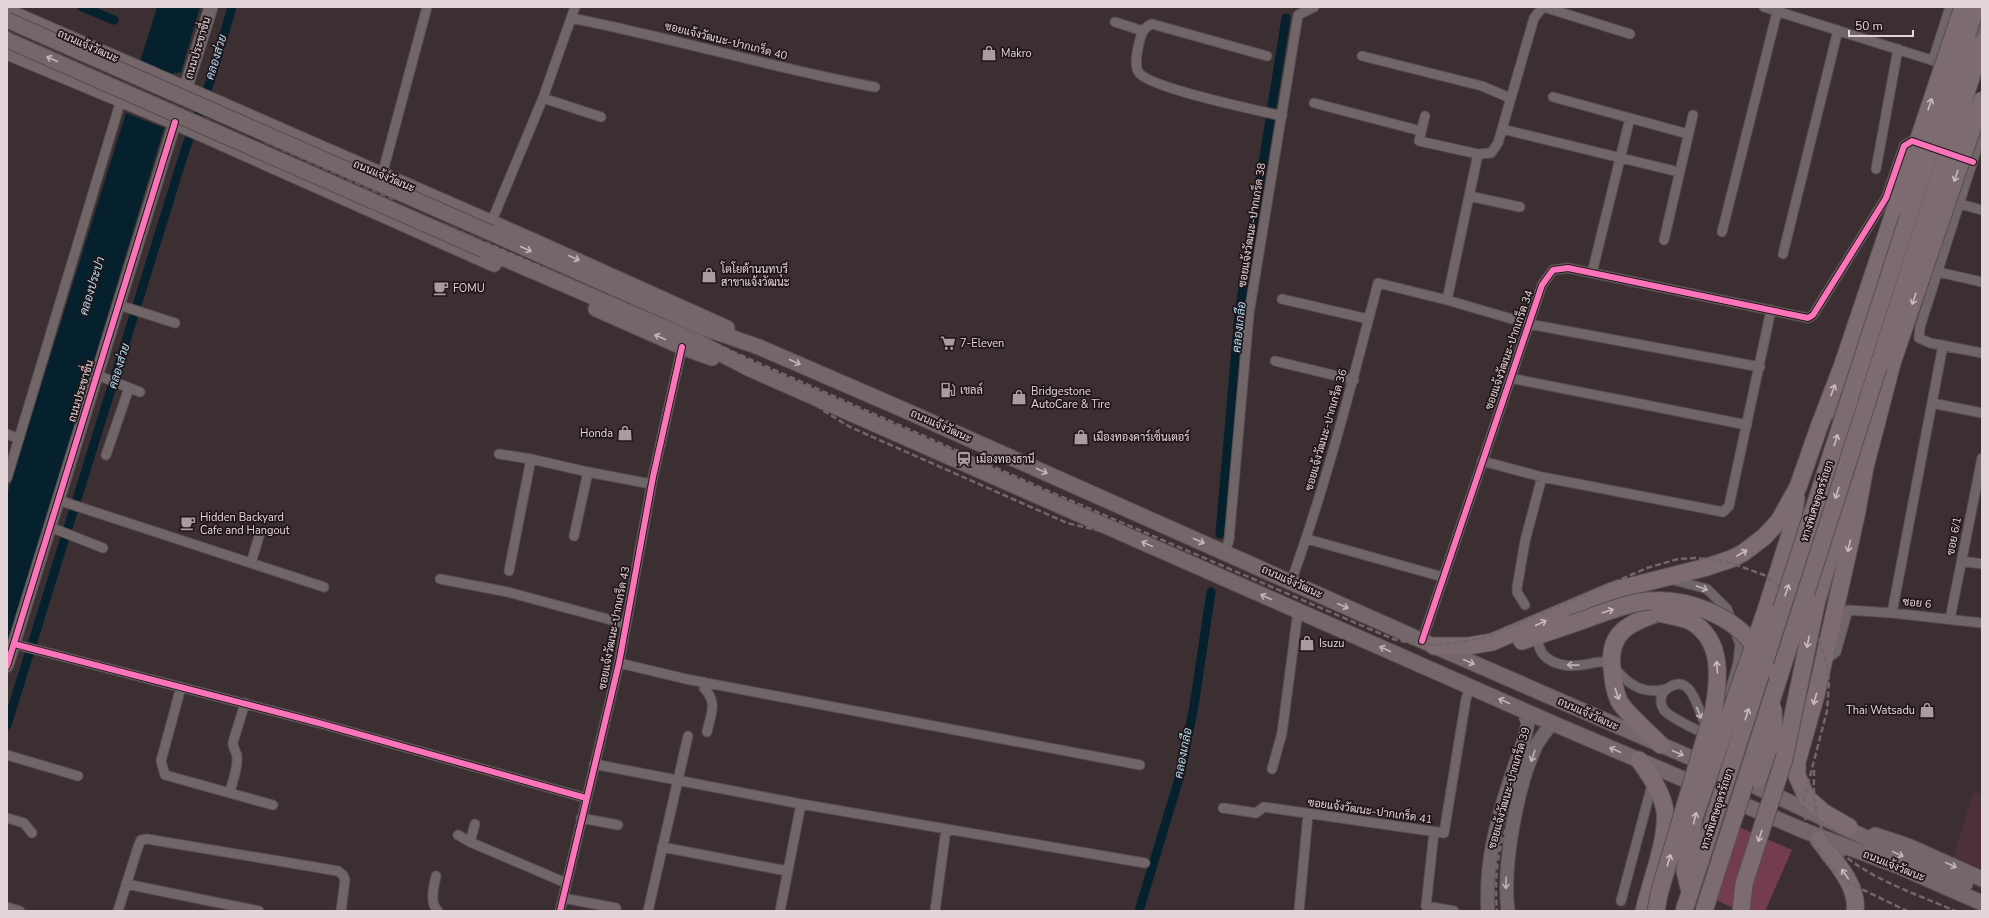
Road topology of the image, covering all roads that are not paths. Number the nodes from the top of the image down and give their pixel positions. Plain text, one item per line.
1 (211, 7) edge
2 (427, 7) edge
3 (575, 7) edge
4 (1314, 7) edge
5 (1764, 7) edge
6 (1950, 7) edge
7 (1963, 7) edge
8 (1976, 7) edge
9 (7, 11) edge
10 (1777, 12) junction
11 (571, 18) junction
12 (7, 20) edge
13 (1115, 22) dead end
14 (41, 26) junction
15 (1982, 27) edge
16 (1838, 30) junction
17 (1143, 31) junction
18 (1630, 34) dead end
19 (7, 40) edge
20 (1982, 43) edge
21 (1898, 49) junction
22 (7, 52) edge
23 (1267, 56) dead end
24 (1362, 56) dead end
25 (23, 59) junction
26 (1933, 60) junction
27 (1968, 72) junction
28 (1982, 78) edge
29 (875, 87) dead end
30 (1958, 94) junction
31 (198, 95) junction
32 (1553, 97) dead end
33 (542, 98) junction
34 (1510, 98) junction
35 (121, 100) junction
36 (1982, 100) edge
37 (1314, 103) dead end
38 (1693, 115) dead end
39 (1282, 116) junction
40 (1425, 116) dead end
41 (601, 117) dead end
42 (1630, 118) junction
43 (188, 128) junction
44 (1502, 129) junction
45 (1421, 131) junction
46 (1982, 132) edge
47 (1688, 134) junction
48 (298, 139) junction
49 (1922, 144) junction
50 (1980, 144) edge
51 (1943, 152) junction
52 (1478, 154) junction
53 (1619, 158) junction
54 (1973, 162) junction
55 (1876, 169) dead end
56 (283, 171) junction
57 (1679, 172) junction
58 (379, 174) junction
59 (412, 188) junction
60 (1469, 196) junction
61 (1960, 204) junction
62 (363, 207) junction
63 (1520, 207) dead end
64 (1982, 210) edge
65 (395, 221) junction
66 (491, 228) junction
67 (1722, 232) dead end
68 (1664, 240) dead end
69 (1783, 254) dead end
70 (1938, 272) junction
71 (1592, 273) junction
72 (1982, 282) edge
73 (1282, 299) dead end
74 (1447, 300) junction
75 (122, 306) junction
76 (1771, 310) junction
77 (1368, 319) junction
78 (175, 323) dead end
79 (1529, 324) junction
80 (1943, 345) junction
81 (682, 347) junction
82 (1982, 353) edge
83 (1274, 361) dead end
84 (1760, 367) junction
85 (750, 369) junction
86 (101, 376) junction
87 (1510, 378) junction
88 (1354, 380) junction
89 (125, 386) junction
90 (140, 392) dead end
91 (1932, 403) junction
92 (1982, 413) edge
93 (1833, 414) junction
94 (1747, 426) junction
95 (1818, 427) junction
96 (7, 434) edge
97 (1862, 435) junction
98 (19, 439) junction
99 (499, 454) dead end
100 (106, 455) dead end
101 (1982, 458) edge
102 (531, 459) junction
103 (1482, 461) junction
104 (1865, 466) junction
105 (588, 472) junction
106 (1542, 477) junction
107 (7, 478) edge
108 (651, 484) junction
109 (1798, 487) junction
110 (62, 501) junction
111 (1978, 504) edge
112 (1846, 507) junction
113 (1838, 528) junction
114 (54, 529) junction
115 (260, 533) dead end
116 (574, 536) dead end
117 (1307, 539) junction
118 (103, 548) dead end
119 (1225, 552) junction
120 (1962, 561) junction
121 (251, 563) junction
122 (1982, 564) edge
123 (509, 571) dead end
124 (1443, 577) junction
125 (1665, 578) junction
126 (440, 579) dead end
127 (1291, 582) junction
128 (1803, 585) junction
129 (324, 587) dead end
130 (1525, 605) dead end
131 (1298, 611) junction
132 (1892, 613) junction
133 (1950, 619) junction
134 (1982, 623) edge
135 (626, 624) junction
136 (1538, 637) junction
137 (1492, 642) junction
138 (1428, 644) junction
139 (18, 645) junction
140 (1824, 661) junction
141 (619, 663) junction
142 (1611, 663) junction
143 (7, 666) edge
144 (704, 682) junction
145 (1470, 686) junction
146 (181, 687) junction
147 (1666, 689) junction
148 (244, 703) junction
149 (1528, 712) junction
150 (1552, 723) junction
151 (707, 732) dead end
152 (688, 736) dead end
153 (1717, 739) junction
154 (1661, 745) junction
155 (1748, 747) junction
156 (7, 755) edge
157 (1639, 760) junction
158 (1797, 762) junction
159 (594, 764) junction
160 (1140, 765) dead end
161 (1272, 769) dead end
162 (78, 776) dead end
163 (678, 780) junction
164 (1742, 780) junction
165 (1653, 781) junction
166 (230, 793) junction
167 (586, 798) junction
168 (801, 804) junction
169 (273, 805) dead end
170 (1223, 808) dead end
171 (1308, 814) junction
172 (7, 818) edge
173 (581, 818) junction
174 (1824, 819) junction
175 (474, 824) dead end
176 (618, 825) dead end
177 (1849, 827) junction
178 (946, 829) junction
179 (1434, 832) junction
180 (32, 833) dead end
181 (458, 834) dead end
182 (1812, 836) junction
183 (470, 842) junction
184 (662, 847) junction
185 (1145, 862) dead end
186 (1489, 865) junction
187 (1507, 866) junction
188 (787, 871) junction
189 (436, 876) dead end
190 (1982, 879) edge
191 (566, 883) junction
192 (126, 884) junction
193 (1982, 892) edge
194 (563, 898) junction
195 (1621, 901) dead end
196 (1982, 903) edge
197 (7, 907) edge
198 (616, 908) dead end
199 (20, 911) edge
200 (118, 911) edge
201 (259, 911) edge
202 (341, 911) edge
203 (438, 911) edge
204 (560, 911) edge
205 (648, 911) edge
206 (780, 911) edge
207 (935, 911) edge
208 (1299, 911) edge
209 (1454, 911) edge
210 (1488, 911) edge
211 (1508, 911) edge
212 (1644, 911) edge
213 (1656, 911) edge
214 (1684, 911) edge
215 (1695, 911) edge
216 (1704, 911) edge
217 (1714, 911) edge
218 (1741, 911) edge
219 (1855, 911) edge
220 (1974, 911) edge

1 - 31 main road, ถนนประชาชื่น
2 - 58 street
3 - 11 street
4 - 39 street, ซอยแจ้งวัฒนะ-ปากเกร็ด 38
5 - 10 street
6 - 26 street
95 -> 7 highway, bridge
8 - 30 highway, bridge
9 - 14 main road, ถนนแจ้งวัฒนะ
10 - 16 street
10 - 67 street
11 - 29 street, ซอยแจ้งวัฒนะ-ปากเกร็ด 40
11 - 33 street
12 - 66 main road, ถนนแจ้งวัฒนะ, bridge
13 - 17 street
14 - 25 main road
14 - 31 main road, ถนนแจ้งวัฒนะ
15 - 27 street
16 - 21 street
16 - 69 street
17 - 23 street
17 - 39 street
18 - 34 street
85 -> 19 main road, ถนนแจ้งวัฒนะ, bridge
20 - 30 highway, bridge
21 - 26 street
21 - 55 street
22 - 25 main road, ถนนแจ้งวัฒนะ
24 - 34 street
25 - 35 main road, ถนนแจ้งวัฒนะ
26 - 27 street
27 - 28 street
27 - 30 street
30 - 49 street
30 - 51 street
214 -> 30 highway, ทางพิเศษอุดรรัถยา, bridge
30 -> 216 highway, ทางพิเศษอุดรรัถยา, bridge
31 - 48 main road, ถนนแจ้งวัฒนะ
32 - 42 street
33 - 41 street
33 - 66 street
34 - 44 street
35 - 43 main road, ถนนแจ้งวัฒนะ
35 - 98 street
36 -> 104 highway, bridge
37 - 45 street
38 - 47 street
39 - 119 street, ซอยแจ้งวัฒนะ-ปากเกร็ด 38
40 - 45 street
42 - 47 street
42 - 53 street
43 - 56 main road, ถนนแจ้งวัฒนะ
43 - 75 street, ถนนประชาชื่น
44 - 52 street
44 - 53 street
45 - 52 street
46 - 50 street
47 - 57 street
48 - 56 main road
48 - 58 main road, ถนนแจ้งวัฒนะ
49 - 51 street
49 - 76 street, ซอยแจ้งวัฒนะ-ปากเกร็ด 34
49 - 93 street
50 - 54 street
51 - 54 street
51 - 97 street
52 - 60 street
53 - 57 street
53 - 71 street
54 - 61 street
56 - 62 main road, ถนนแจ้งวัฒนะ
57 - 68 street
58 - 59 main road, ถนนแจ้งวัฒนะ
58 - 62 main road
59 - 65 main road
59 - 66 main road, ถนนแจ้งวัฒนะ
60 - 63 street
60 - 74 street
61 - 64 street
61 - 70 street
62 - 65 main road, ถนนแจ้งวัฒนะ
81 -> 65 main road, ถนนแจ้งวัฒนะ
66 -> 119 main road, ถนนแจ้งวัฒนะ
70 - 72 street
70 - 80 street
71 - 76 street, ซอยแจ้งวัฒนะ-ปากเกร็ด 34
71 - 79 street, ซอยแจ้งวัฒนะ-ปากเกร็ด 34
73 - 77 street
74 - 77 street, ซอยแจ้งวัฒนะ-ปากเกร็ด 36
74 - 79 street
75 - 78 street
75 - 86 street, ถนนประชาชื่น
76 - 84 street
77 - 88 street, ซอยแจ้งวัฒนะ-ปากเกร็ด 36
79 - 84 street
79 - 87 street, ซอยแจ้งวัฒนะ-ปากเกร็ด 34
80 - 82 street
80 - 91 street
81 - 85 main road, ถนนแจ้งวัฒนะ
81 - 108 street, ซอยแจ้งวัฒนะ-ปากเกร็ด 43
83 - 88 street
84 - 94 street
131 -> 85 main road, ถนนแจ้งวัฒนะ
86 - 89 street
86 - 110 street, ถนนประชาชื่น
87 - 94 street
87 - 103 street, ซอยแจ้งวัฒนะ-ปากเกร็ด 34
88 - 117 street, ซอยแจ้งวัฒนะ-ปากเกร็ด 36
89 - 90 street
89 - 100 street
91 - 92 street
91 - 132 street
93 - 95 street
93 - 97 street
94 - 106 street
95 - 109 highway
96 - 98 street
97 - 112 street
98 - 107 street
99 - 102 street
101 - 111 street, ซอย 6/1
102 - 105 street
102 - 123 street
103 - 106 street
103 - 124 street, ซอยแจ้งวัฒนะ-ปากเกร็ด 34
104 - 112 highway
104 -> 140 highway
105 - 108 street
105 - 116 street
106 - 130 street
108 - 135 street, ซอยแจ้งวัฒนะ-ปากเกร็ด 43
125 -> 109 highway
109 - 128 street
215 -> 109 highway, bridge
110 - 114 street, ถนนประชาชื่น
110 - 121 street
111 - 120 street, ซอย 6/1
112 - 113 highway
113 - 128 street
113 -> 218 highway, bridge
114 - 118 street
114 - 139 street, ถนนประชาชื่น
115 - 121 street
117 - 124 street
117 - 127 street, ซอยแจ้งวัฒนะ-ปากเกร็ด 36
119 - 127 main road, ถนนแจ้งวัฒนะ
120 - 122 street
120 - 133 street, ซอย 6/1
121 - 129 street
124 - 138 street, ซอยแจ้งวัฒนะ-ปากเกร็ด 34
137 -> 125 highway
125 -> 155 street
126 - 135 street
127 -> 138 main road, ถนนแจ้งวัฒนะ
128 - 155 street
145 -> 131 main road, ถนนแจ้งวัฒนะ
131 - 161 street
132 - 133 street, ซอย 6
132 - 140 street, ซอย 6
133 - 134 street, ซอย 6
135 - 141 street, ซอยแจ้งวัฒนะ-ปากเกร็ด 43
136 - 137 highway
142 -> 136 street
136 -> 217 highway, bridge
137 - 138 highway
138 -> 154 main road, ถนนแจ้งวัฒนะ
139 - 143 street, ถนนประชาชื่น
139 - 146 street
140 -> 158 highway
141 - 144 street
141 - 159 street, ซอยแจ้งวัฒนะ-ปากเกร็ด 43
142 - 147 street
142 -> 154 highway
213 -> 142 highway, bridge
144 - 151 street
144 - 160 street
149 -> 145 main road, ถนนแจ้งวัฒนะ
145 - 179 street, ซอยแจ้งวัฒนะ-ปากเกร็ด 41
146 - 148 street
146 - 166 street
147 - 153 street
147 -> 153 street
148 - 166 street
148 - 167 street
149 - 150 main road, ถนนแจ้งวัฒนะ
149 - 186 main road, ซอยแจ้งวัฒนะ-ปากเกร็ด 39
157 -> 150 main road, ถนนแจ้งวัฒนะ
150 -> 187 main road, ซอยแจ้งวัฒนะ-ปากเกร็ด 39
152 - 163 street
153 - 155 street
154 -> 164 main road, ถนนแจ้งวัฒนะ
155 - 158 street
155 - 164 street
156 - 162 street
157 - 165 highway
157 - 182 main road, ถนนแจ้งวัฒนะ
158 - 177 highway
159 - 163 street
159 - 167 street, ซอยแจ้งวัฒนะ-ปากเกร็ด 43
163 - 168 street
163 - 184 street
164 - 174 main road, ถนนแจ้งวัฒนะ
165 - 195 street
165 - 212 highway
166 - 169 street
167 - 173 street, ซอยแจ้งวัฒนะ-ปากเกร็ด 43
168 - 178 street
168 - 188 street
170 - 171 street, ซอยแจ้งวัฒนะ-ปากเกร็ด 41
171 - 179 street, ซอยแจ้งวัฒนะ-ปากเกร็ด 41
171 - 208 street
172 - 180 street
173 - 176 street
173 - 191 street, ซอยแจ้งวัฒนะ-ปากเกร็ด 43
174 - 177 main road, ถนนแจ้งวัฒนะ
174 -> 193 main road, ถนนแจ้งวัฒนะ
175 - 183 street
177 -> 190 main road, ถนนแจ้งวัฒนะ
178 - 185 street
178 - 207 street
179 - 209 street
181 - 183 street
182 - 196 main road, ถนนแจ้งวัฒนะ
219 -> 182 highway
182 - 220 main road, ถนนแจ้งวัฒนะ
183 - 191 street
184 - 188 street
184 - 205 street
186 - 187 street
186 - 210 main road, ซอยแจ้งวัฒนะ-ปากเกร็ด 39
187 -> 211 main road, ซอยแจ้งวัฒนะ-ปากเกร็ด 39
188 - 206 street
189 - 203 street
191 - 194 street, ซอยแจ้งวัฒนะ-ปากเกร็ด 43
192 - 200 street
192 - 201 street
192 - 202 street
194 - 198 street
194 - 204 street, ซอยแจ้งวัฒนะ-ปากเกร็ด 43
197 - 199 street

